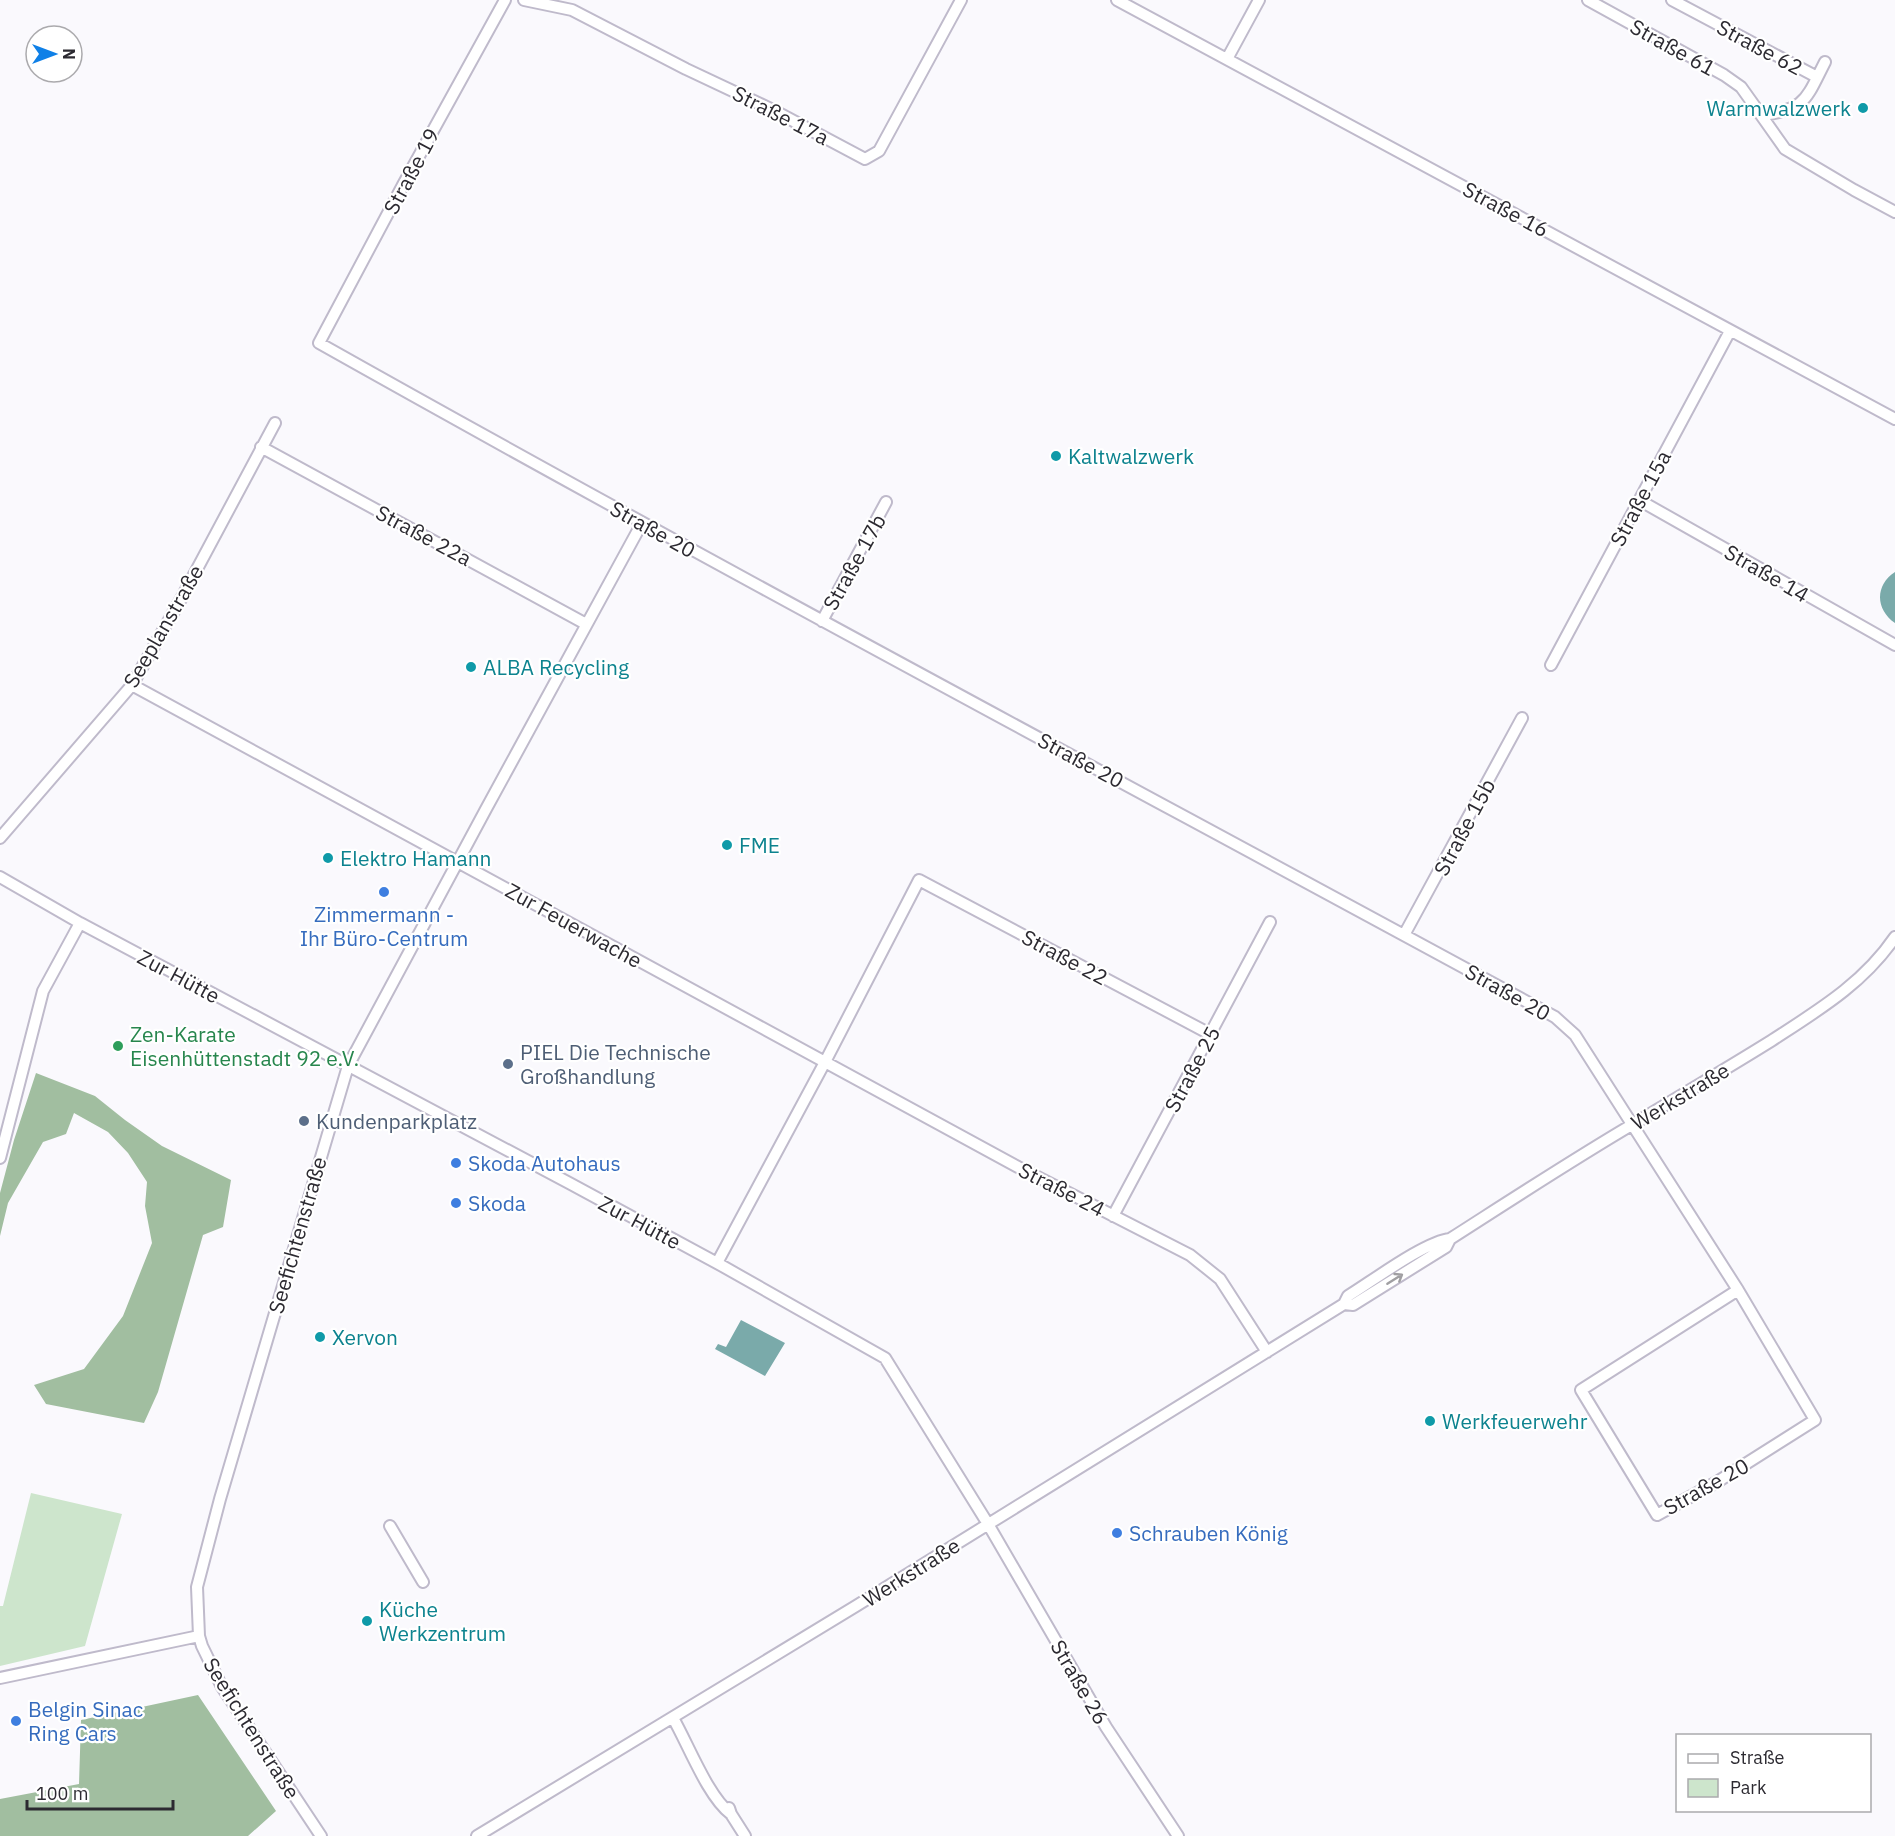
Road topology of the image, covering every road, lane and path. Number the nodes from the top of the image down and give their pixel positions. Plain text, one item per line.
1 (518, 0) edge
2 (524, 0) edge
3 (961, 0) edge
4 (1117, 0) edge
5 (1259, 0) edge
6 (1588, 0) edge
7 (1672, 0) edge
8 (504, 1) edge
9 (1227, 59) junction
10 (1825, 62) dead end
11 (1817, 77) junction
12 (1761, 115) junction
13 (1895, 212) edge
14 (1730, 331) junction
15 (319, 343) joint
16 (1895, 419) edge
17 (275, 423) dead end
18 (261, 447) junction
19 (1639, 500) junction
20 (886, 502) dead end
21 (642, 523) junction
22 (822, 621) junction
23 (586, 624) junction
24 (1895, 645) edge
25 (1551, 665) dead end
26 (132, 685) junction
27 (1522, 718) dead end
28 (0, 838) edge
29 (458, 862) junction
30 (0, 877) edge
31 (1270, 922) dead end
32 (80, 923) junction
33 (1404, 935) junction
34 (1895, 937) edge
35 (1210, 1034) junction
36 (825, 1062) junction
37 (348, 1066) junction
38 (1633, 1124) junction
39 (0, 1158) edge
40 (1113, 1216) junction
41 (717, 1263) junction
42 (1738, 1290) junction
43 (1267, 1352) junction
44 (988, 1524) junction
45 (390, 1526) dead end
46 (423, 1582) dead end
47 (199, 1636) junction
48 (0, 1678) edge
49 (673, 1718) junction
50 (321, 1836) edge
51 (477, 1836) edge
52 (745, 1836) edge
53 (1178, 1836) edge

1 - 8 street
2 - 3 street, Straße 17a
4 - 9 street, Straße 16
5 - 9 street
6 - 12 street, Straße 61
7 - 11 street, Straße 62
8 - 15 street, Straße 19
9 - 14 street, Straße 16
10 - 11 street
11 - 12 street
12 - 13 street, Straße 61
14 - 16 street, Straße 16
14 - 19 street, Straße 15a
15 - 21 street, Straße 20
17 - 18 street, Seeplanstraße
18 - 23 street, Straße 22a
18 - 26 street, Seeplanstraße
19 - 24 street, Straße 14
19 - 25 street, Straße 15a
20 - 22 street, Straße 17b
21 - 22 street, Straße 20
21 - 23 street, Seefichtenstraße
22 - 33 street, Straße 20
23 - 29 street, Seefichtenstraße
26 - 28 street, Seeplanstraße
26 - 29 street, Zur Feuerwache
27 - 33 street, Straße 15b
29 - 36 street, Zur Feuerwache
29 - 37 street, Seefichtenstraße
30 - 32 street, Zur Hütte
31 - 35 street, Straße 25
32 - 37 street, Zur Hütte
32 - 39 street
33 - 38 street, Straße 20
34 - 38 street, Werkstraße
35 - 36 street, Straße 22
35 - 40 street, Straße 25
36 - 40 street, Straße 24
36 - 41 street
37 - 41 street, Zur Hütte
37 - 47 street, Seefichtenstraße
38 - 42 street, Straße 20
38 - 43 street, Werkstraße
40 - 43 street, Straße 24
41 - 44 street, Zur Hütte
42 - 42 street, Straße 20
43 - 44 street, Werkstraße
44 - 49 street, Werkstraße
44 - 53 street, Straße 26
45 - 46 street
47 - 48 street
47 - 50 street, Seefichtenstraße
49 - 51 street, Werkstraße
49 - 52 street

